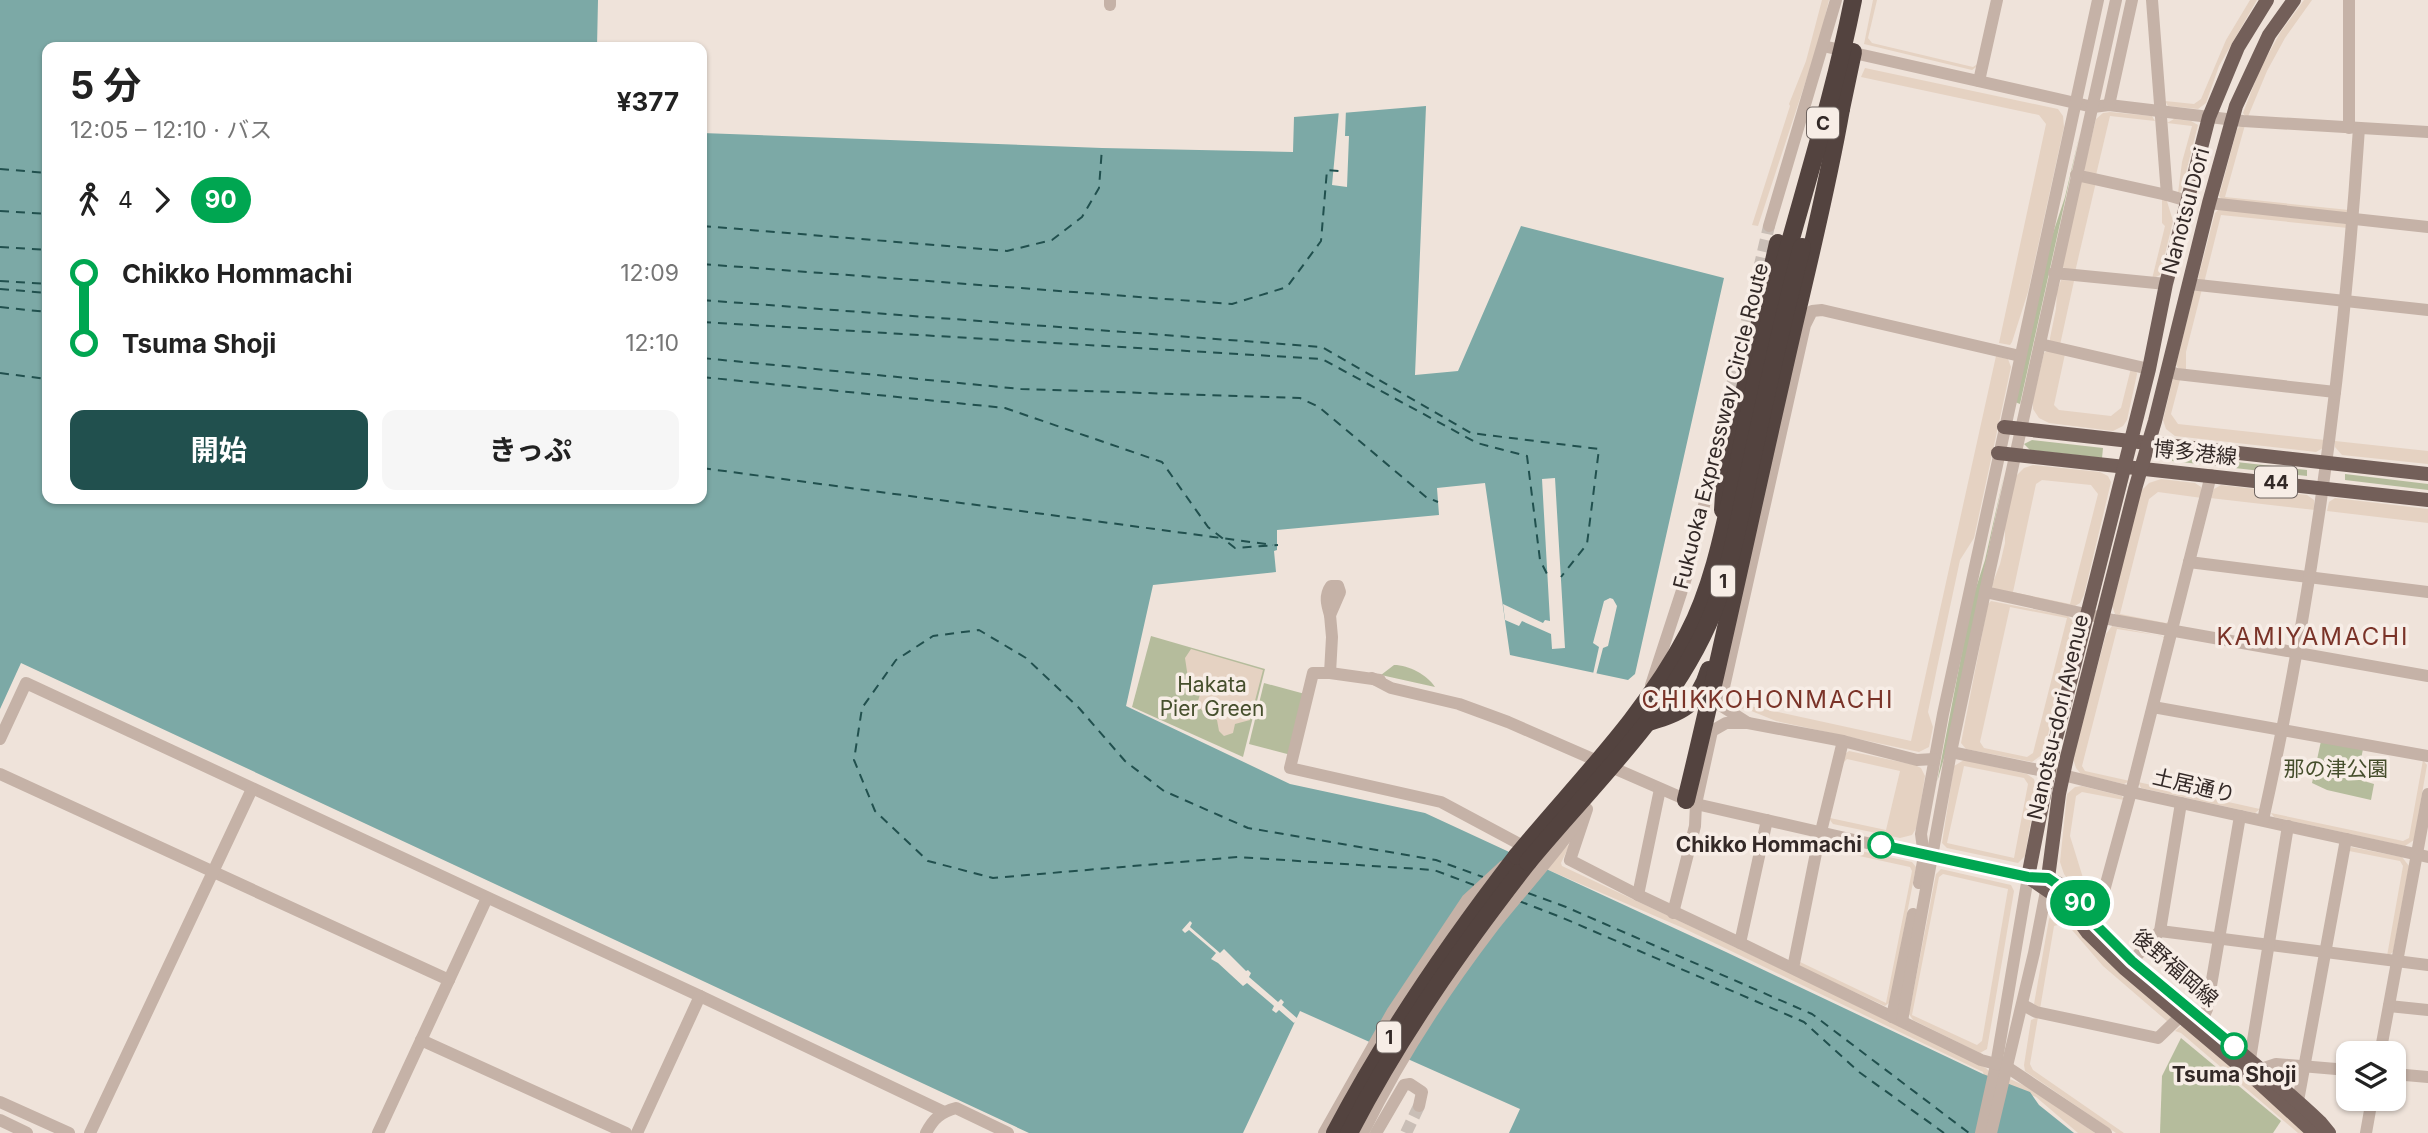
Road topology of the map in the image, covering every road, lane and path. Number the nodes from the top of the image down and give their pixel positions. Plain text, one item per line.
1 (1836, 0) edge
2 (1853, 0) edge
3 (1863, 0) edge
4 (1997, 0) edge
5 (2098, 0) edge
6 (2116, 0) edge
7 (2132, 0) edge
8 (2267, 0) edge
9 (2294, 0) edge
10 (2349, 0) edge
11 (2149, 1) edge
12 (1846, 36) junction
13 (1823, 46) junction
14 (1979, 81) junction
15 (2075, 103) junction
16 (2109, 106) junction
17 (2093, 107) junction
18 (1841, 108) junction
19 (2160, 112) junction
20 (2209, 117) junction
21 (2232, 120) junction
22 (2354, 128) junction
23 (2428, 132) edge
24 (2076, 175) junction
25 (2167, 195) junction
26 (2188, 201) junction
27 (2209, 203) junction
28 (2353, 219) junction
29 (1769, 226) tunnel mouth
30 (2428, 227) edge
31 (2054, 274) junction
32 (2166, 284) junction
33 (2189, 284) junction
34 (2346, 301) junction
35 (2428, 310) edge
36 (2040, 344) junction
37 (2020, 356) junction
38 (2149, 369) junction
39 (2167, 370) junction
40 (2334, 392) junction
41 (2004, 427) junction
42 (2022, 429) junction
43 (2131, 442) junction
44 (2148, 444) junction
45 (1998, 453) junction
46 (2016, 456) junction
47 (2328, 463) junction
48 (2124, 466) junction
49 (2141, 468) junction
50 (2428, 474) edge
51 (2211, 475) junction
52 (2325, 488) junction
53 (1706, 498) tunnel mouth
54 (2428, 500) edge
55 (2189, 562) junction
56 (2310, 577) junction
57 (1985, 592) junction
58 (2428, 592) edge
59 (1330, 615) dead end
60 (2094, 616) junction
61 (2172, 631) junction
62 (2297, 653) junction
63 (1719, 666) junction
64 (1331, 673) junction
65 (2428, 676) edge
66 (2152, 707) junction
67 (1748, 723) junction
68 (2283, 731) junction
69 (0, 739) edge
70 (1843, 741) junction
71 (1951, 752) junction
72 (2428, 756) edge
73 (1934, 759) junction
74 (1604, 763) junction
75 (2056, 773) junction
76 (0, 774) edge
77 (252, 789) junction
78 (1660, 789) junction
79 (2131, 792) junction
80 (2428, 794) edge
81 (1691, 802) junction
82 (2182, 803) junction
83 (1587, 809) junction
84 (2240, 816) junction
85 (1767, 820) junction
86 (2263, 820) junction
87 (2288, 827) junction
88 (1821, 832) junction
89 (2346, 839) junction
90 (1522, 852) junction
91 (2422, 856) edge
92 (1928, 857) junction
93 (213, 873) junction
94 (2028, 877) junction
95 (2047, 884) junction
96 (1637, 895) junction
97 (487, 898) junction
98 (1673, 913) junction
99 (2095, 924) junction
100 (2160, 931) junction
101 (2220, 939) junction
102 (1740, 943) junction
103 (2269, 945) junction
104 (2326, 952) junction
105 (2132, 961) junction
106 (2396, 962) junction
107 (2428, 965) edge
108 (1793, 968) junction
109 (449, 980) junction
110 (700, 996) junction
111 (2023, 1005) junction
112 (2389, 1006) junction
113 (2428, 1010) edge
114 (2185, 1013) junction
115 (1897, 1019) junction
116 (2202, 1020) junction
117 (421, 1040) junction
118 (2382, 1041) edge
119 (2255, 1064) junction
120 (2304, 1065) junction
121 (2002, 1066) junction
122 (2336, 1069) edge
123 (2406, 1075) edge
124 (2428, 1077) edge
125 (1998, 1081) junction
126 (2298, 1101) junction
127 (0, 1102) edge
128 (1419, 1107) dead end
129 (2370, 1111) edge
130 (944, 1112) junction
131 (0, 1121) edge
132 (1364, 1131) edge
133 (27, 1133) edge
134 (69, 1133) edge
135 (90, 1133) edge
136 (378, 1133) edge
137 (626, 1133) edge
138 (637, 1133) edge
139 (926, 1133) edge
140 (1008, 1133) edge
141 (1324, 1133) edge
142 (1335, 1133) edge
143 (1982, 1133) edge
144 (1991, 1133) edge
145 (2106, 1133) edge
146 (2315, 1133) edge
147 (2329, 1133) edge
148 (2366, 1133) edge

1 - 13 street
2 - 12 highway, Fukuoka Expressway Circle Route / C, bridge
2 - 13 street
3 - 18 highway, Fukuoka Expressway Circle Route / 1, bridge
4 - 14 street
5 - 15 street
6 - 17 street
7 - 16 street
8 - 20 main road, Nanotsu Dori
9 - 21 main road, Nanotsu Dori
10 - 22 street
11 - 19 street
12 - 74 highway, bridge
12 - 90 highway, Fukuoka Expressway Circle Route / C, bridge
13 - 14 street
13 - 29 street
14 - 15 street
15 - 17 street
15 - 37 street
16 - 17 street
16 - 19 street
17 - 24 street
18 - 63 highway
18 - 132 highway, Fukuoka Expressway Circle Route / 1, bridge
19 - 20 street
19 - 25 street
20 - 21 street
20 - 26 main road, Nanotsu Dori
21 - 22 street
21 - 27 main road, Nanotsu Dori
22 - 23 street
22 - 28 street
24 - 25 street
24 - 31 street
25 - 26 street
26 - 32 main road, Nanotsu Dori
27 - 28 street
27 - 33 main road, Nanotsu Dori
28 - 30 street
28 - 34 street
31 - 32 street
31 - 36 street
32 - 38 main road, Nanotsu Dori
33 - 34 street
33 - 39 main road, Nanotsu Dori
34 - 35 street
34 - 40 street
36 - 38 street
36 - 42 street
37 - 41 street
37 - 67 street
38 - 43 main road, Nanotsu Dori
39 - 40 street
39 - 44 main road, Nanotsu Dori
40 - 47 street
41 - 42 main road, 博多港線 / 44
41 - 45 street
42 - 43 main road, 博多港線 / 44
42 - 46 street
43 - 44 main road, 博多港線 / 44
43 - 48 main road, Nanotsu-dori Avenue
44 - 47 main road, 博多港線 / 44
44 - 49 main road, Nanotsu-dori Avenue
45 - 46 main road, 博多港線 / 44
45 - 73 street
46 - 48 main road, 博多港線 / 44
46 - 57 street
47 - 50 main road, 博多港線 / 44
47 - 52 street
48 - 49 main road, 博多港線 / 44
48 - 60 main road, Nanotsu-dori Avenue
49 - 51 main road, 博多港線 / 44
49 - 60 main road, Nanotsu-dori Avenue
51 - 52 main road, 博多港線 / 44
51 - 55 street
52 - 54 main road, 博多港線 / 44
52 - 56 street
53 - 74 street
55 - 56 street
55 - 61 street
56 - 58 street
56 - 62 street
57 - 60 street
57 - 71 street
59 - 64 street
60 - 61 street
60 - 75 main road, Nanotsu-dori Avenue
61 - 62 street
61 - 66 street
62 - 65 street
62 - 68 street
63 - 74 highway, bridge
63 - 81 highway
64 - 74 street
64 - 90 street
66 - 68 street
66 - 79 street
67 - 70 street
67 - 81 street
68 - 72 street
68 - 86 street
69 - 77 street
70 - 73 street
70 - 88 street
71 - 75 street, 土居通り
71 - 92 street
73 - 92 street
74 - 78 street
74 - 83 street
74 - 90 street, bridge
75 - 79 street, 土居通り
75 - 94 main road, Nanotsu-dori Avenue
75 - 95 main road, Nanotsu-dori Avenue
76 - 93 street
77 - 93 street
77 - 97 street
78 - 81 street
78 - 96 street
79 - 82 street, 土居通り
79 - 99 street
80 - 91 street
81 - 85 street
81 - 98 street
82 - 84 street, 土居通り
82 - 100 street
83 - 96 street
83 - 132 street
84 - 86 street, 土居通り
84 - 101 street
85 - 88 street
85 - 102 street
86 - 87 street, 土居通り
87 - 89 street, 土居通り
87 - 103 street
88 - 92 street
88 - 108 street
89 - 91 street, 土居通り
89 - 104 street
90 - 141 street, bridge
90 - 142 highway, Fukuoka Expressway Circle Route / 1
91 - 106 street
92 - 94 street
92 - 115 street
93 - 109 street
93 - 135 street
94 - 95 main road
94 - 121 street, Nanotsu-dori Avenue
95 - 99 main road, 後野福岡線
95 - 111 street, Nanotsu-dori Avenue
95 - 114 main road, 後野福岡線
96 - 98 street
97 - 109 street
97 - 110 street
98 - 102 street
99 - 105 main road, 後野福岡線
100 - 101 street
100 - 105 street
101 - 103 street
101 - 116 street
102 - 108 street
103 - 104 street
103 - 119 street
104 - 106 street
104 - 120 street
105 - 114 main road, 後野福岡線
106 - 107 street
106 - 112 street
108 - 115 street
109 - 117 street
110 - 130 street
110 - 138 street
111 - 114 street
111 - 121 street, Nanotsu-dori Avenue
112 - 113 street
112 - 118 street
114 - 116 main road, 後野福岡線
114 - 146 main road, 後野福岡線
115 - 121 street
116 - 119 main road, 後野福岡線
117 - 136 street
117 - 137 street
119 - 120 street
119 - 126 main road, 後野福岡線
120 - 122 street
120 - 126 street
121 - 125 street, Nanotsu-dori Avenue
121 - 145 street
123 - 124 street
125 - 143 street
125 - 144 street
126 - 147 main road, 後野福岡線
127 - 134 street
128 - 132 street
129 - 148 street
130 - 139 street
130 - 140 street
131 - 133 street

